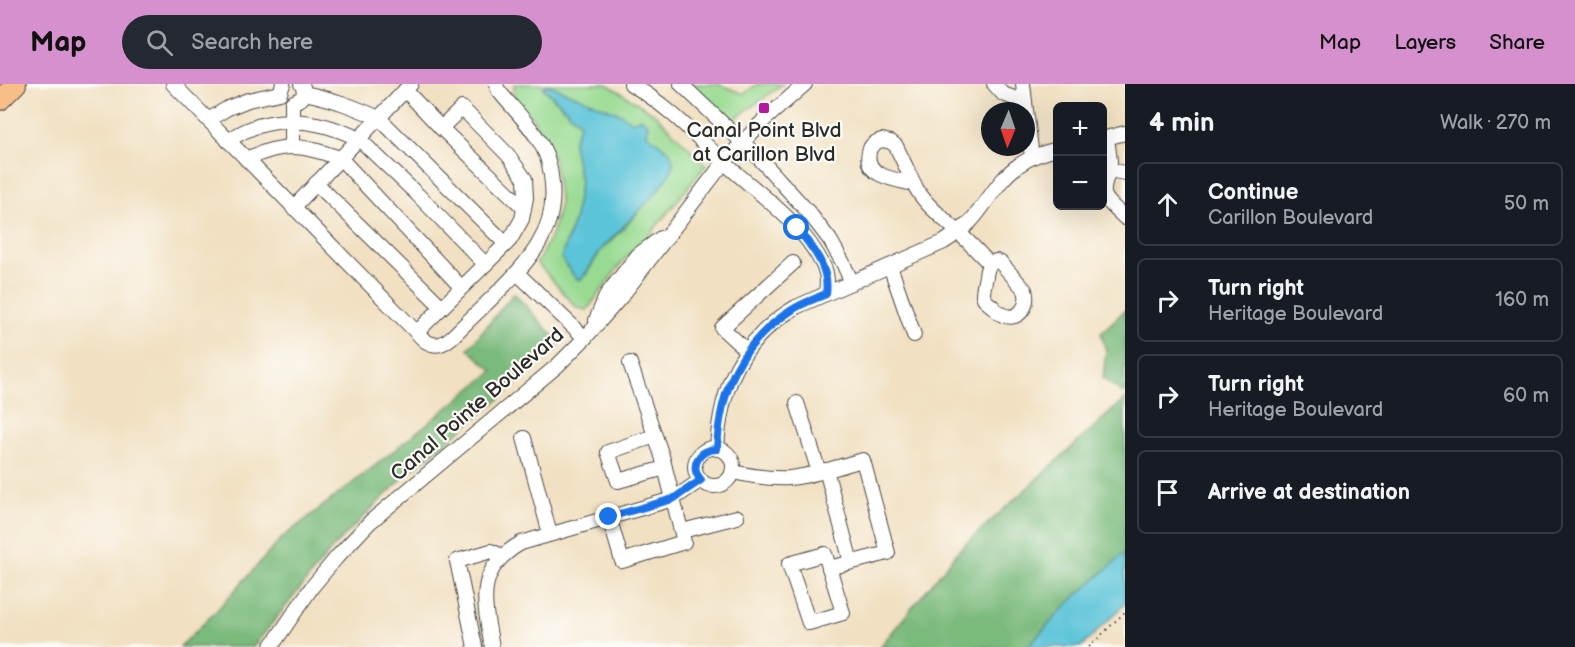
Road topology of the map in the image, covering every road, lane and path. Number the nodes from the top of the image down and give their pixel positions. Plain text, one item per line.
1 (16, 84) edge
2 (173, 84) edge
3 (496, 84) edge
4 (506, 84) edge
5 (631, 84) edge
6 (681, 84) edge
7 (805, 84) edge
8 (994, 84) edge
9 (1023, 84) edge
10 (408, 87) edge
11 (282, 89) edge
12 (302, 89) edge
13 (0, 100) edge
14 (1025, 102) joint
15 (292, 103) junction
16 (509, 104) junction
17 (378, 118) junction
18 (208, 120) junction
19 (292, 121) junction
20 (441, 128) junction
21 (1125, 133) edge
22 (1107, 138) edge
23 (359, 139) junction
24 (228, 141) junction
25 (742, 143) junction
26 (292, 147) junction
27 (1107, 147) edge
28 (1053, 151) edge
29 (1032, 157) joint
30 (340, 158) junction
31 (246, 159) junction
32 (724, 162) junction
33 (1109, 170) junction
34 (1125, 173) edge
35 (316, 183) junction
36 (914, 184) dead end
37 (293, 208) junction
38 (524, 208) junction
39 (1125, 218) edge
40 (959, 232) junction
41 (506, 244) junction
42 (793, 263) dead end
43 (485, 264) junction
44 (990, 264) dead end
45 (890, 266) junction
46 (517, 273) junction
47 (852, 283) junction
48 (461, 287) junction
49 (826, 294) junction
50 (441, 306) junction
51 (417, 332) junction
52 (588, 335) junction
53 (914, 335) dead end
54 (747, 351) junction
55 (630, 363) dead end
56 (797, 403) dead end
57 (655, 436) junction
58 (524, 438) dead end
59 (717, 449) junction
60 (665, 468) junction
61 (823, 471) junction
62 (733, 472) junction
63 (701, 480) junction
64 (673, 499) junction
65 (609, 517) junction
66 (737, 517) dead end
67 (682, 531) junction
68 (550, 534) junction
69 (502, 556) junction
70 (851, 562) junction
71 (830, 568) junction
72 (1125, 612) edge
73 (271, 647) edge
74 (475, 647) edge
75 (492, 647) edge
76 (1089, 647) edge

1 - 13 highway
2 - 18 street
3 - 16 street
4 - 16 street
5 - 32 street
6 - 25 street
7 - 25 street, Canal Pointe Boulevard
8 - 14 street
9 - 14 street
10 - 17 street
10 - 20 street
11 - 15 street
11 - 18 street
12 - 15 street
12 - 17 street
15 - 19 street
16 - 46 street
17 - 23 street
17 - 41 street
18 - 24 street
19 - 23 street
19 - 24 street
19 - 26 street
20 - 38 street
20 - 38 street
21 - 22 street
23 - 30 street
23 - 43 street
24 - 31 street
25 - 32 street, Canal Pointe Boulevard
25 - 47 street
26 - 30 street
26 - 31 street
27 - 33 street
28 - 29 street
29 - 40 street
30 - 35 street
30 - 48 street
31 - 37 street
32 - 49 street
32 - 52 street, Canal Pointe Boulevard
33 - 34 street
33 - 39 street
35 - 37 street
35 - 50 street
36 - 40 street
37 - 51 street
38 - 41 street
40 - 44 street
40 - 45 street
41 - 43 street
42 - 54 street
43 - 48 street
45 - 47 street
45 - 53 street
46 - 51 street
46 - 52 street
47 - 49 street
48 - 50 street
49 - 54 street
50 - 51 street
52 - 73 street, Canal Pointe Boulevard
54 - 59 street
55 - 57 street
56 - 61 street
57 - 60 street
57 - 60 street
58 - 68 street
59 - 62 street
59 - 63 street
60 - 64 street
61 - 62 street
61 - 70 street
61 - 70 street
62 - 63 street
63 - 64 street
64 - 65 street
64 - 67 street
65 - 67 street
65 - 68 street
66 - 67 street
68 - 69 street
69 - 74 street
69 - 75 street
70 - 71 street
71 - 71 street
72 - 76 path

